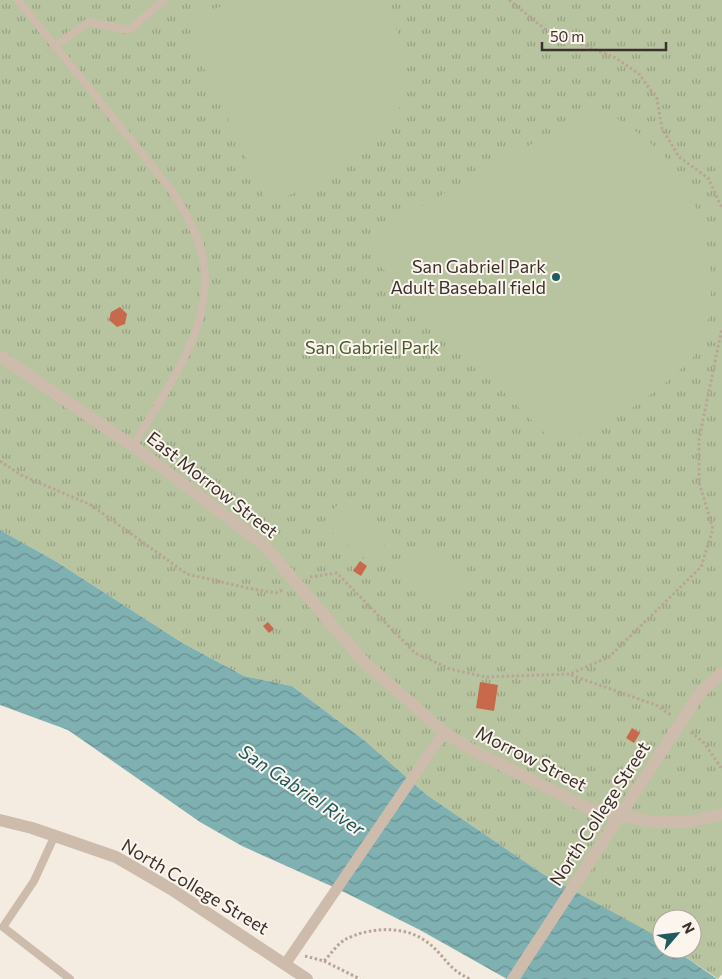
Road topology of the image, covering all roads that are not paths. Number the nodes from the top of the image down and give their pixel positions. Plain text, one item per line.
1 (18, 0) edge
2 (164, 0) edge
3 (55, 46) junction
4 (0, 356) edge
5 (133, 446) junction
6 (722, 673) edge
7 (444, 732) junction
8 (722, 814) edge
9 (0, 820) edge
10 (54, 835) junction
11 (1, 926) edge
12 (289, 958) junction
13 (70, 979) edge
14 (307, 979) edge
15 (513, 979) edge

1 - 3 lane
2 - 3 lane
3 - 5 lane
4 - 5 street, East Morrow Street
5 - 7 street, East Morrow Street
6 - 15 street, North College Street, bridge
7 - 8 street, Morrow Street
7 - 12 street
9 - 10 street, North College Street
10 - 11 lane
10 - 12 street, North College Street
11 - 13 lane
12 - 14 street, North College Street

